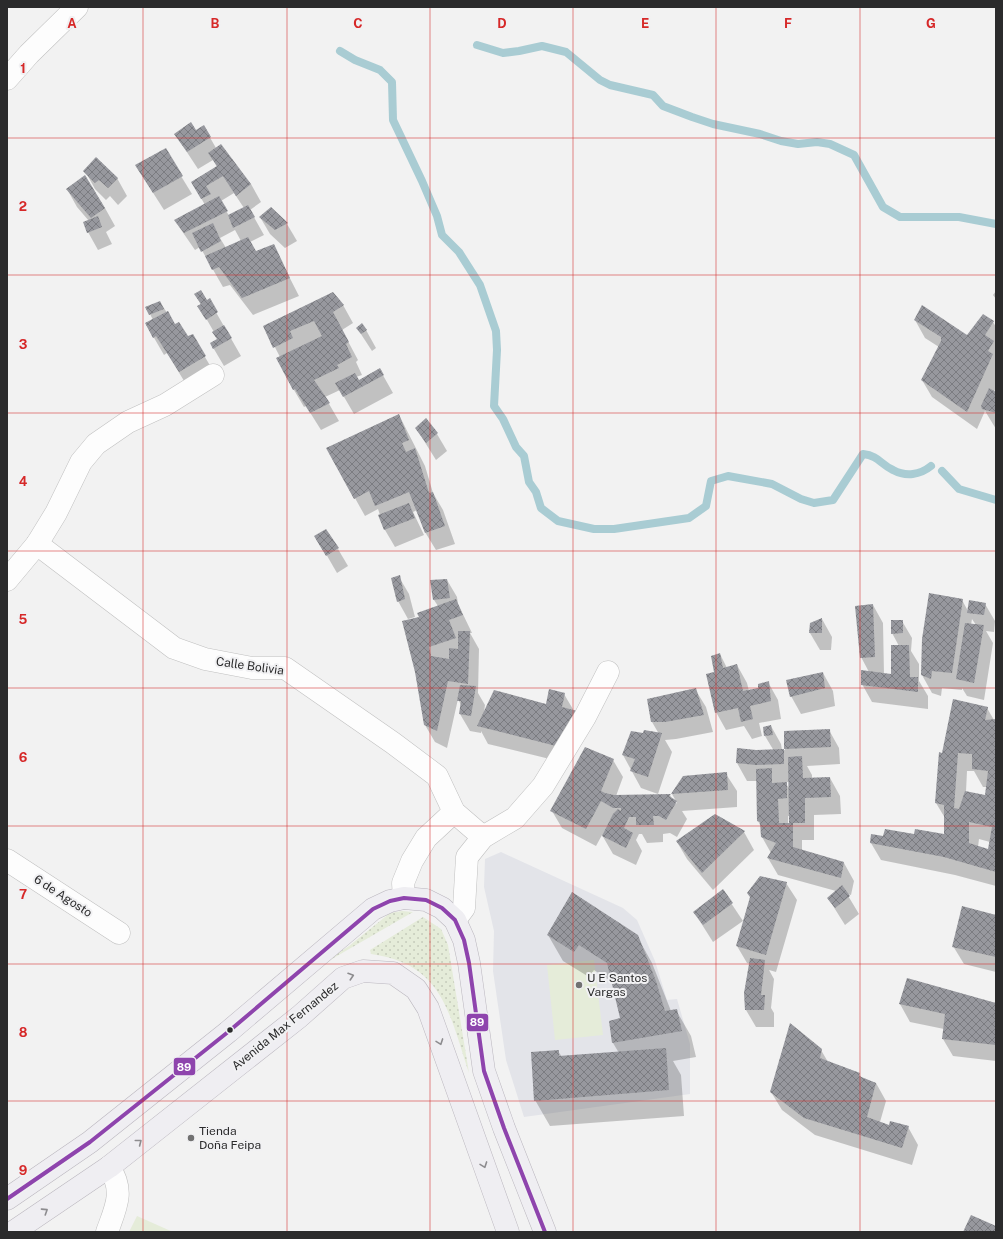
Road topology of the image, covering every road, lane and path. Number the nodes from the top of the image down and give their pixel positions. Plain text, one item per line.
1 (77, 7) edge
2 (7, 80) edge
3 (213, 375) dead end
4 (37, 544) junction
5 (7, 580) edge
6 (608, 672) dead end
7 (454, 812) junction
8 (483, 837) junction
9 (7, 860) edge
10 (404, 898) junction
11 (455, 920) junction
12 (120, 932) dead end
13 (90, 1142) junction
14 (109, 1167) junction
15 (7, 1199) edge
16 (13, 1232) edge
17 (107, 1232) edge
18 (508, 1232) edge
19 (545, 1232) edge

1 - 2 street
3 - 4 street
4 - 5 street
4 - 7 street, Calle Bolivia
6 - 8 street
7 - 8 street, Calle Bolivia
7 - 10 street
8 - 11 street
9 - 12 street, 6 de Agosto
10 - 11 main road
10 - 13 main road
11 - 19 main road
13 - 14 main road
13 - 15 main road
16 -> 14 main road, Avenida Max Fernandez
14 - 17 street
14 -> 18 main road, Avenida Max Fernandez

